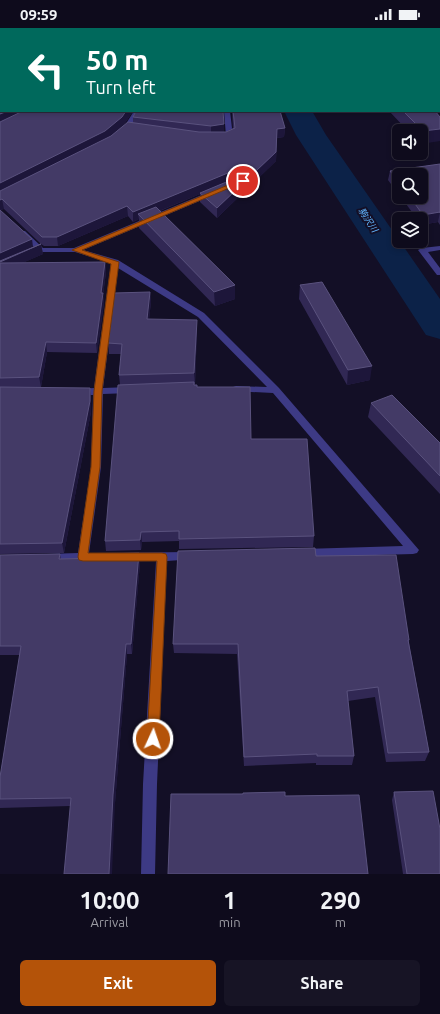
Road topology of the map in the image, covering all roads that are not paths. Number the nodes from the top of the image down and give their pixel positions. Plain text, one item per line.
1 (137, 112) edge
2 (227, 112) edge
3 (115, 138) edge
4 (217, 138) edge
5 (221, 190) edge
6 (18, 228) edge
7 (440, 248) edge
8 (41, 250) junction
9 (75, 250) junction
10 (20, 259) edge
11 (115, 262) junction
12 (440, 272) edge
13 (230, 389) edge
14 (137, 390) edge
15 (276, 390) junction
16 (98, 391) junction
17 (68, 392) edge
18 (296, 554) edge
19 (201, 556) edge
20 (83, 557) junction
21 (162, 557) junction
22 (38, 559) edge
23 (148, 874) edge

1 - 3 street
2 - 4 street
5 - 9 street
6 - 8 street
7 - 12 street
8 - 9 street
8 - 10 street
9 - 11 street
11 - 15 street
11 - 16 street
13 - 15 street
14 - 16 street
15 - 18 street
16 - 17 street
16 - 20 street
19 - 21 street
20 - 21 street
20 - 22 street
21 - 23 street

